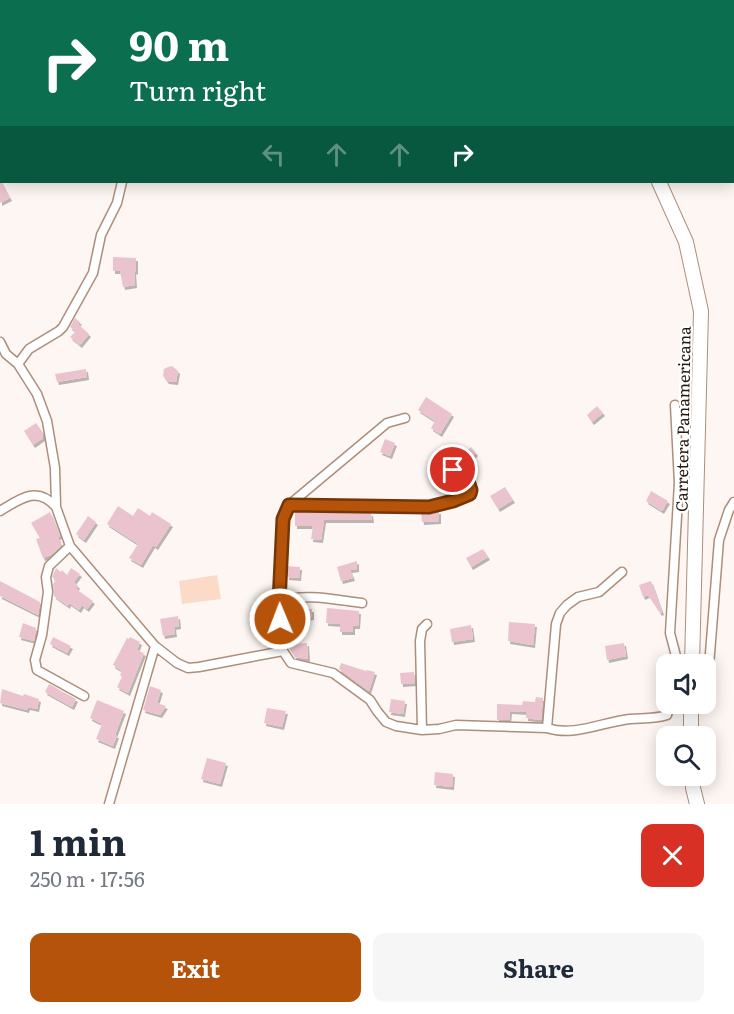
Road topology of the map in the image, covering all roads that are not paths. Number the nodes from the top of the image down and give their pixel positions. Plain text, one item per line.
1 (122, 183) edge
2 (658, 183) edge
3 (0, 342) edge
4 (5, 358) edge
5 (18, 364) junction
6 (675, 405) dead end
7 (405, 418) dead end
8 (453, 470) dead end
9 (734, 502) edge
10 (289, 505) junction
11 (56, 507) junction
12 (0, 511) edge
13 (70, 546) junction
14 (622, 572) dead end
15 (279, 603) junction
16 (362, 603) dead end
17 (427, 624) dead end
18 (155, 646) junction
19 (283, 651) junction
20 (675, 654) edge
21 (692, 654) edge
22 (709, 654) edge
23 (84, 696) dead end
24 (667, 714) edge
25 (547, 728) junction
26 (423, 730) junction
27 (693, 786) edge
28 (109, 804) edge
29 (697, 804) edge

1 - 5 street
2 - 21 highway, Carretera Panamericana
3 - 4 street
4 - 5 street
5 - 11 street
6 - 20 street
7 - 10 street
8 - 10 street
9 - 22 street
10 - 15 street
11 - 12 street
11 - 13 street
13 - 18 street
13 - 23 street
14 - 25 street
15 - 16 street
15 - 19 street
17 - 26 street
18 - 19 street
18 - 28 street
19 - 26 street
24 - 25 street
25 - 26 street
27 - 29 highway

